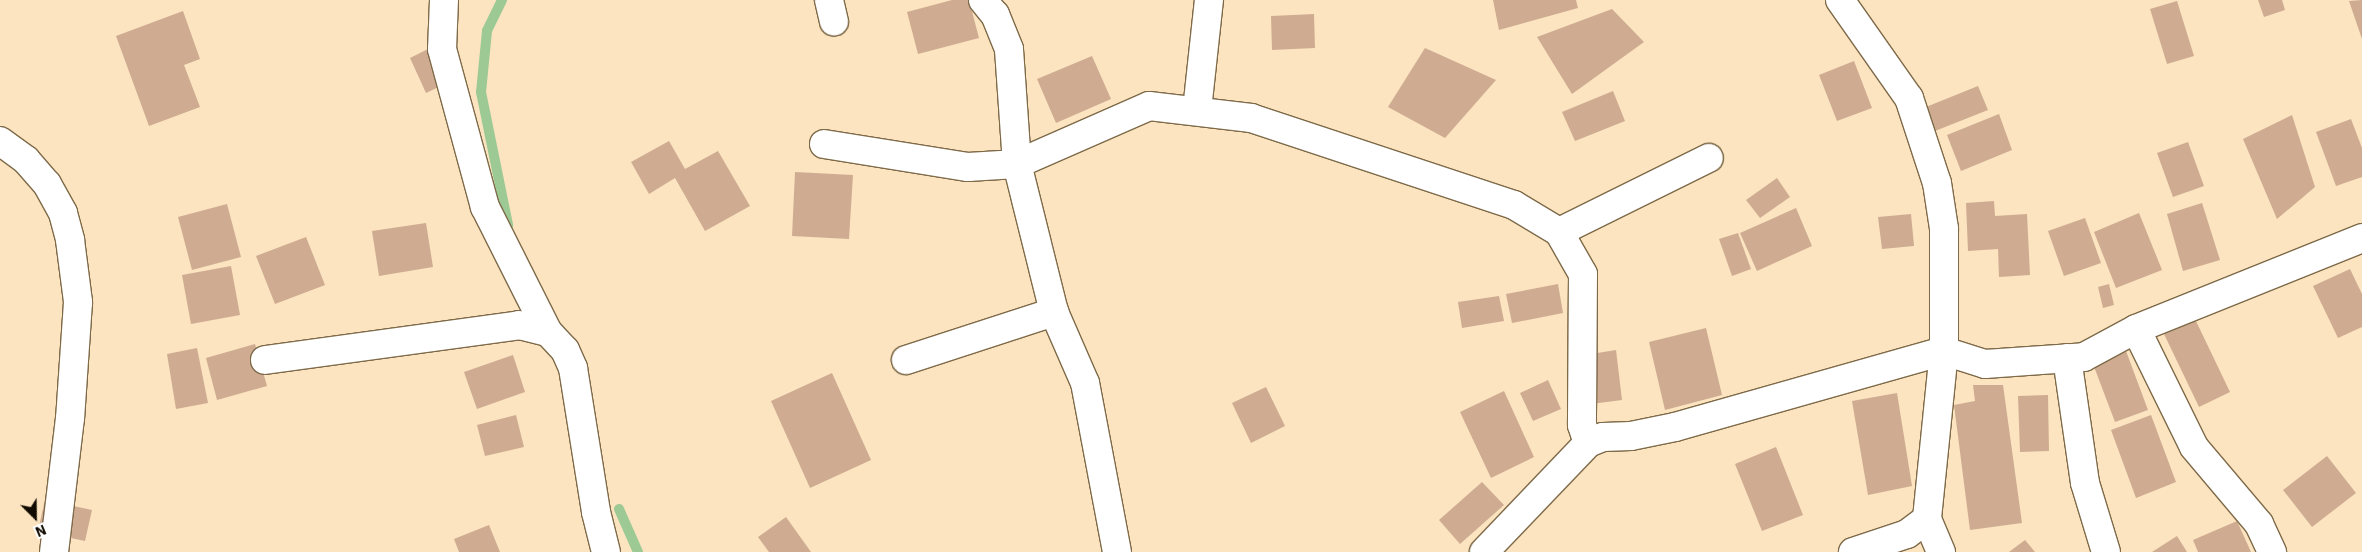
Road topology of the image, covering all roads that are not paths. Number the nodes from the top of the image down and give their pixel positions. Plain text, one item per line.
1 (444, 0) edge
2 (983, 0) edge
3 (1209, 0) edge
4 (1840, 0) edge
5 (1197, 110) junction
6 (0, 141) edge
7 (824, 144) dead end
8 (1709, 158) dead end
9 (1016, 164) junction
10 (1559, 232) junction
11 (2362, 238) edge
12 (1054, 312) junction
13 (2136, 329) junction
14 (548, 332) junction
15 (1944, 351) junction
16 (2067, 358) junction
17 (265, 360) dead end
18 (906, 360) dead end
19 (1588, 443) junction
20 (1927, 519) junction
21 (54, 552) edge
22 (606, 552) edge
23 (1117, 552) edge
24 (1484, 552) edge
25 (1853, 552) edge
26 (1941, 552) edge
27 (2106, 552) edge
28 (2272, 552) edge

1 - 14 street
2 - 9 street
3 - 5 street
4 - 15 street
5 - 9 street
5 - 10 street
6 - 21 street
7 - 9 street
8 - 10 street
9 - 12 street
10 - 19 street
11 - 13 street
12 - 18 street
12 - 23 street
13 - 16 street
13 - 28 street
14 - 17 street
14 - 22 street
15 - 16 street
15 - 19 street
15 - 20 street
16 - 27 street
19 - 24 street
20 - 25 street
20 - 26 street

